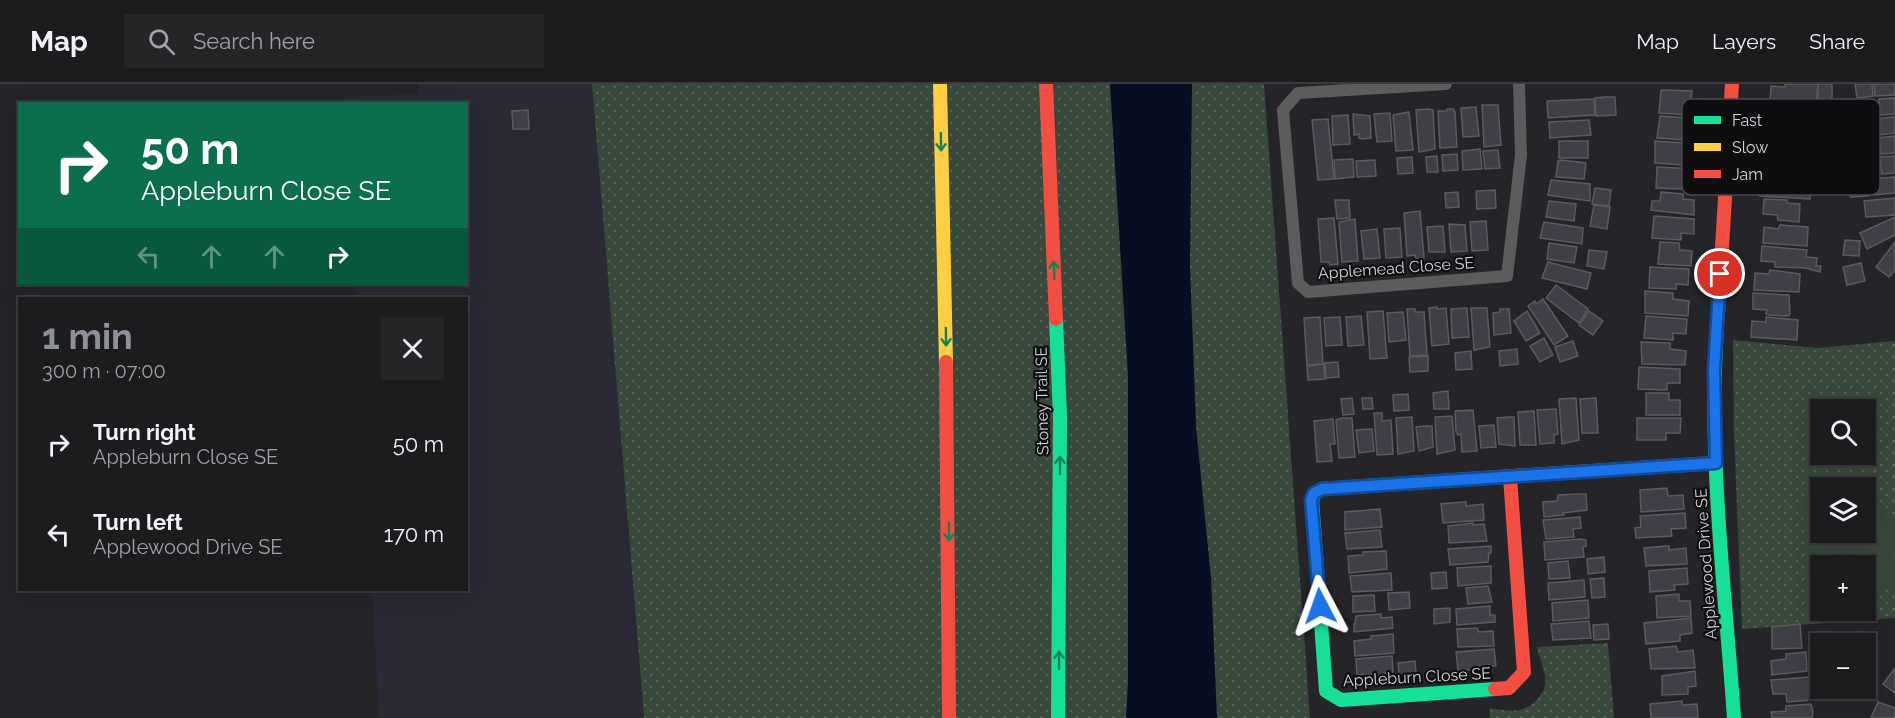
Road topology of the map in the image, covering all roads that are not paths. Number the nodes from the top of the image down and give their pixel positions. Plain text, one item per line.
1 (940, 84) edge
2 (1046, 84) edge
3 (1446, 84) edge
4 (1519, 84) edge
5 (1732, 84) edge
6 (1731, 99) edge
7 (1725, 195) edge
8 (1716, 463) junction
9 (1510, 477) junction
10 (949, 718) edge
11 (1058, 718) edge
12 (1734, 718) edge

1 -> 10 main road
11 -> 2 main road, Stoney Trail SE
3 - 4 street, Applemead Close SE
5 - 6 main road, Applewood Drive SE
7 - 8 main road, Applewood Drive SE
8 - 9 main road, Appleburn Close SE
8 - 12 main road, Applewood Drive SE
9 - 9 main road, Appleburn Close SE

